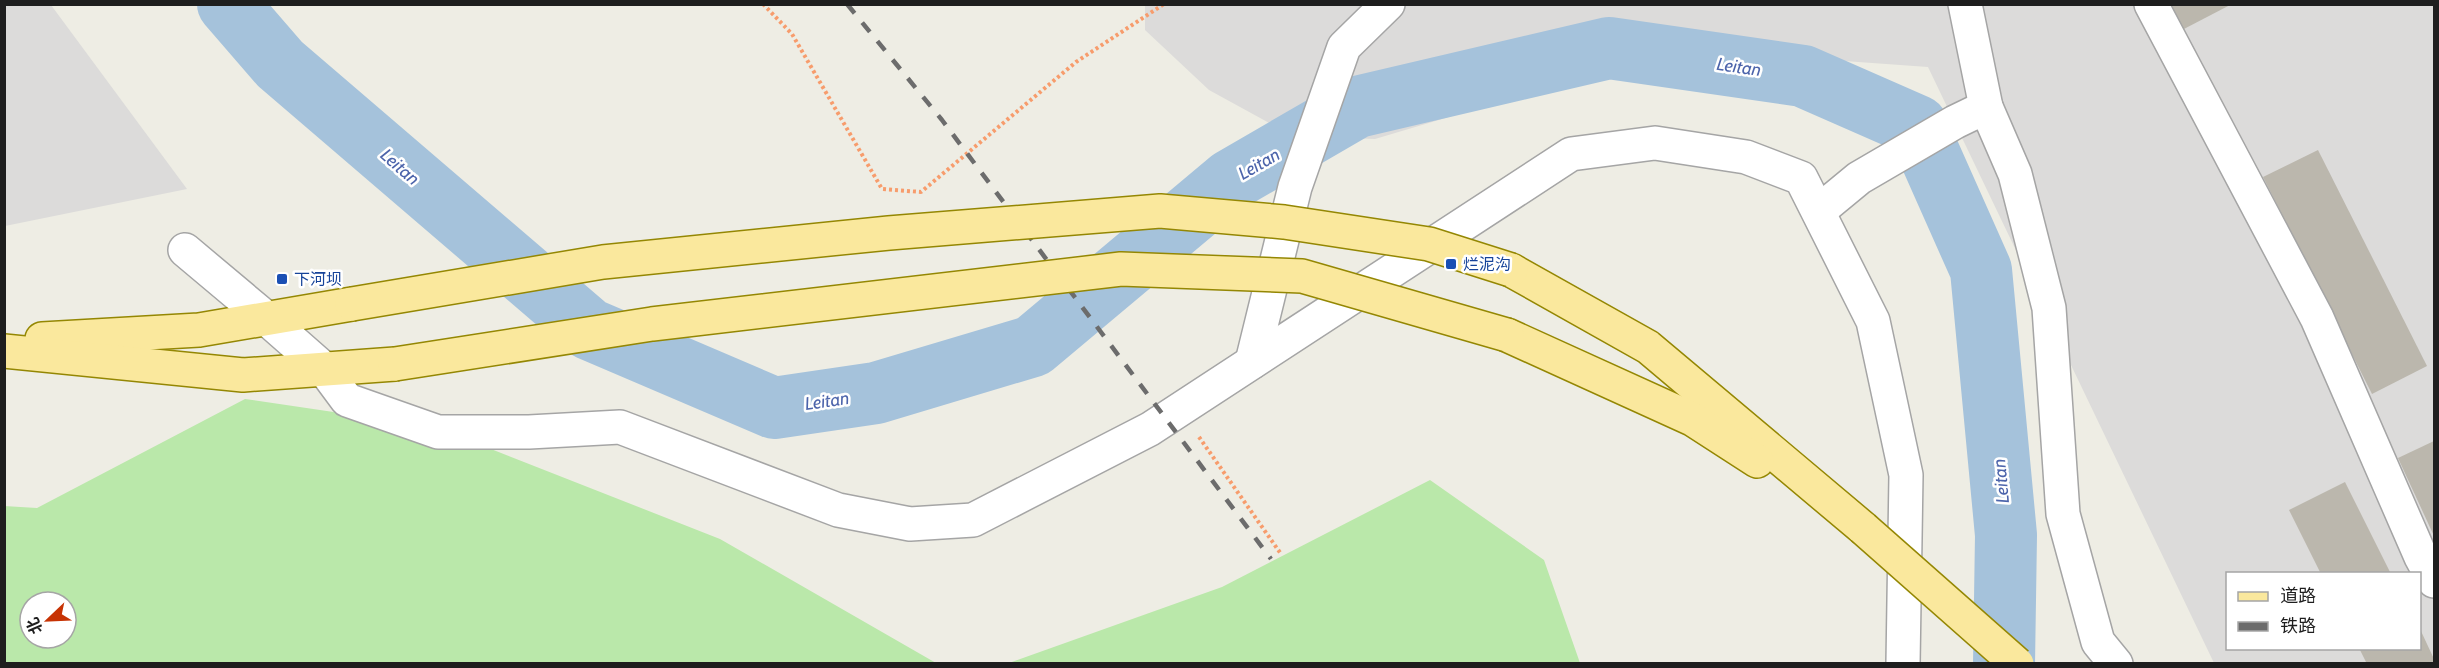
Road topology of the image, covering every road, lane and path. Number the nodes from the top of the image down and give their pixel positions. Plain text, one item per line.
1 (763, 4) edge
2 (1164, 4) edge
3 (1388, 4) edge
4 (1965, 4) edge
5 (2151, 4) edge
6 (1986, 107) junction
7 (1819, 211) junction
8 (185, 250) dead end
9 (266, 318) junction
10 (4, 342) edge
11 (4, 351) edge
12 (1252, 362) junction
13 (324, 369) junction
14 (1180, 410) junction
15 (1863, 528) junction
16 (1281, 554) dead end
17 (2434, 581) edge
18 (1903, 663) edge
19 (2017, 663) edge
20 (2116, 663) edge

1 - 2 path
3 - 12 street
4 - 6 street
5 - 17 street
6 - 7 street
6 - 20 street
7 - 12 street
7 - 18 street
8 - 9 street
9 - 10 main road
9 - 13 street
9 - 15 main road, bridge
11 - 13 main road
12 - 14 street
13 - 14 street
13 - 15 main road, bridge
14 - 16 path
15 - 19 main road, bridge

